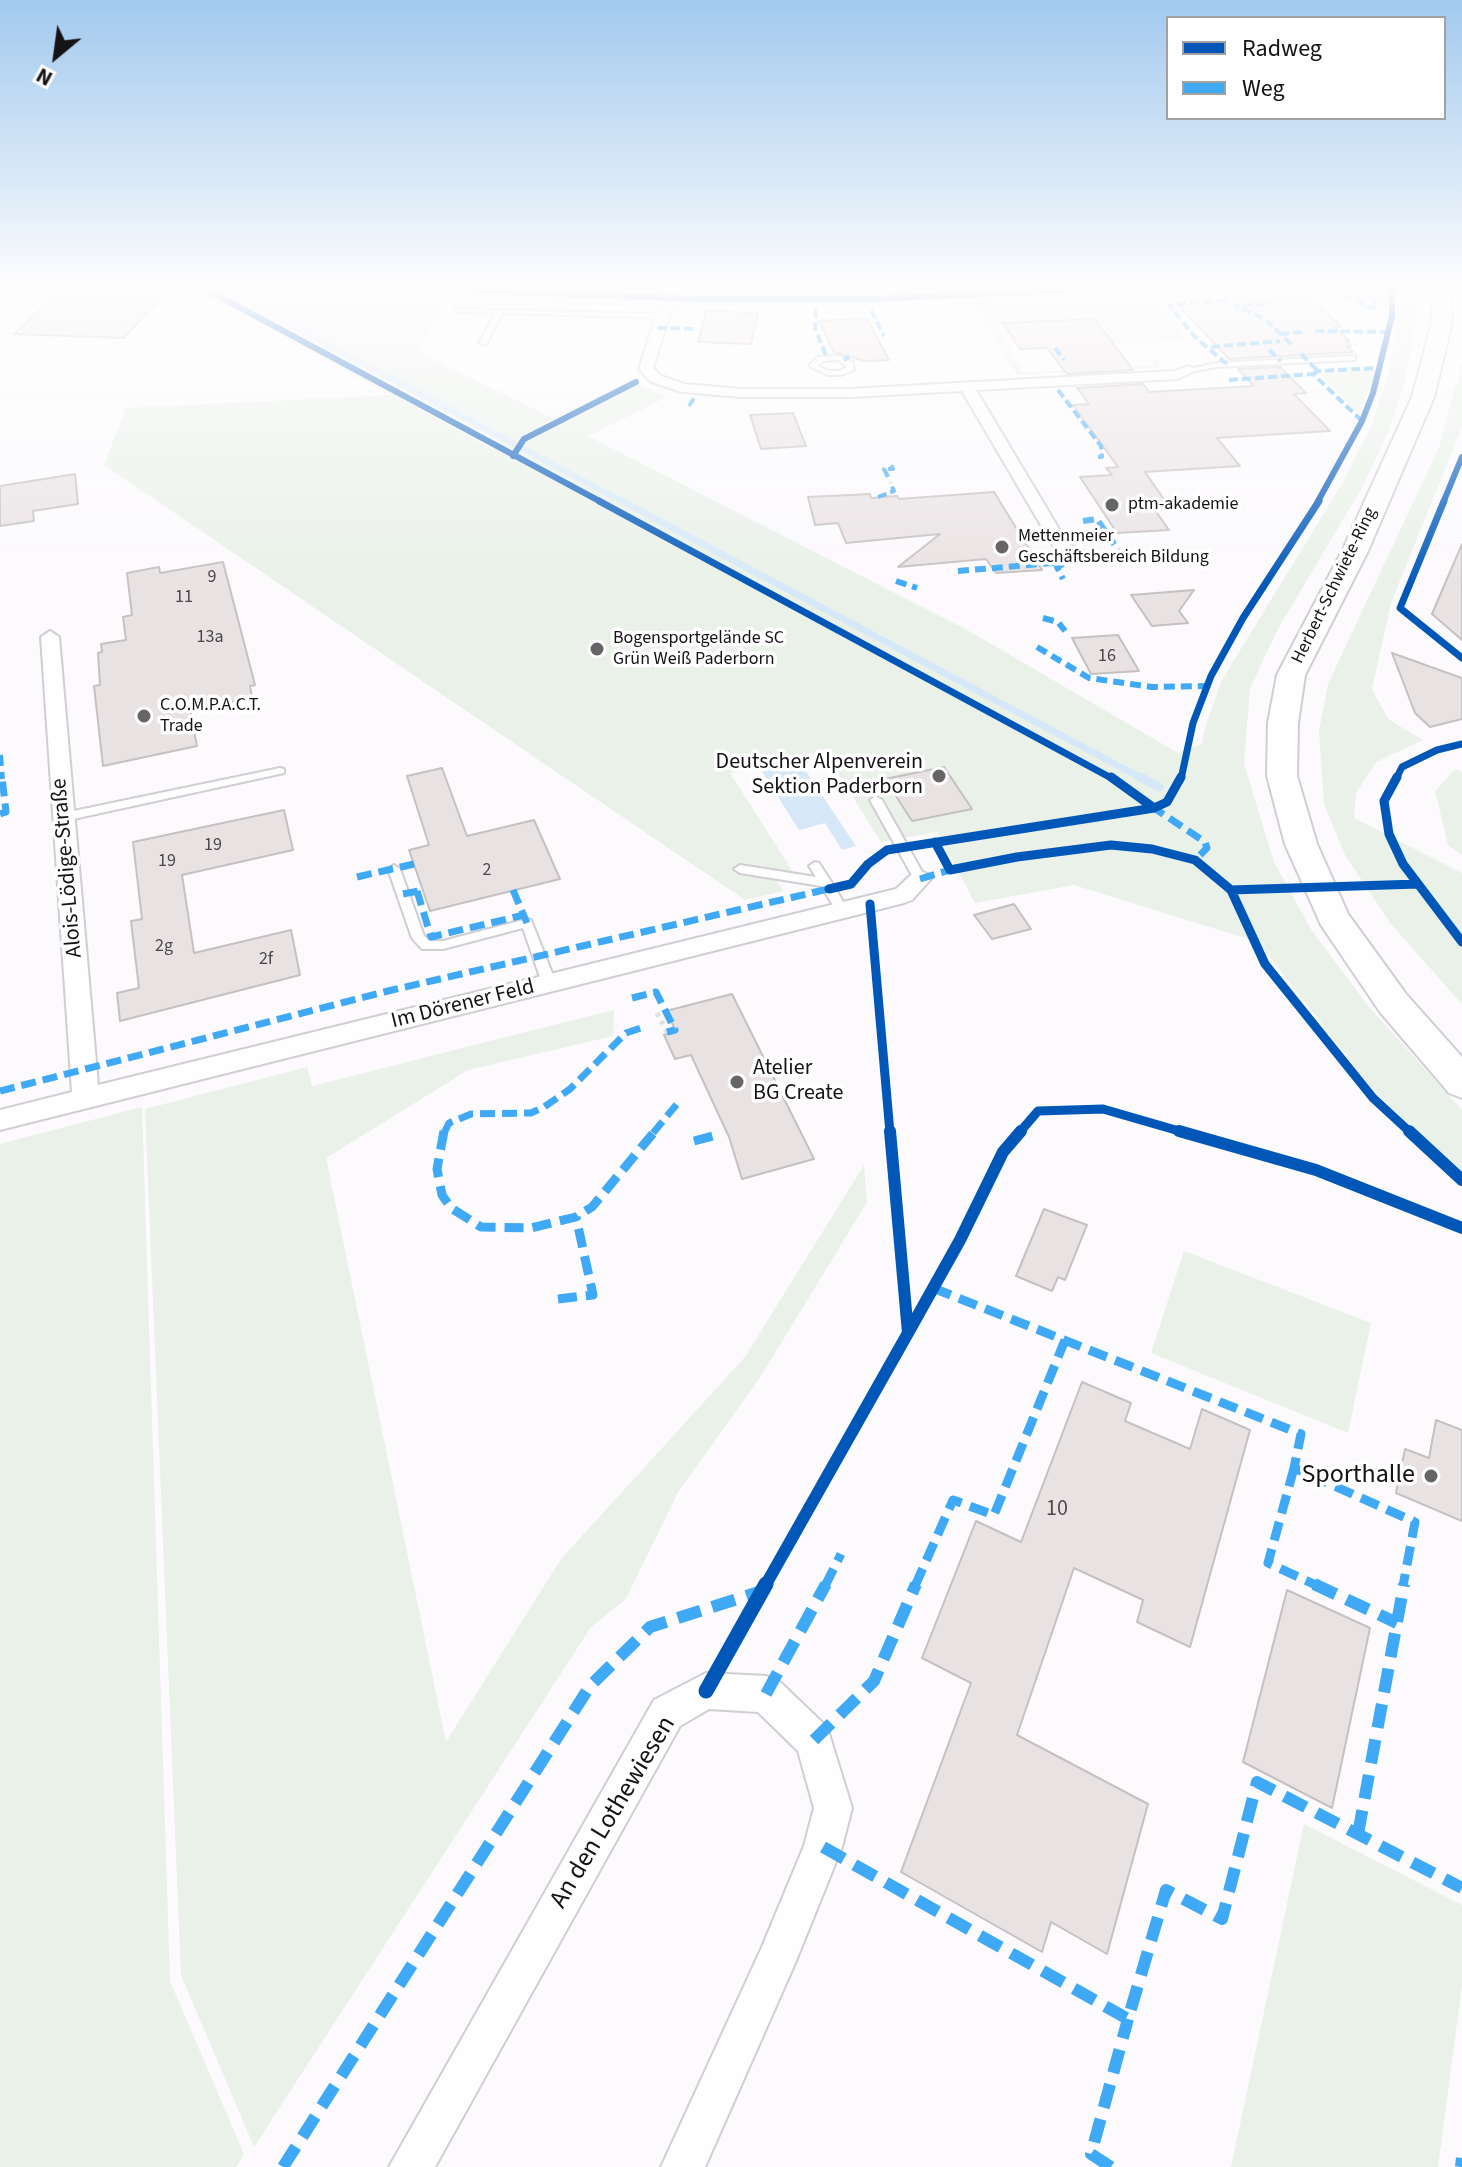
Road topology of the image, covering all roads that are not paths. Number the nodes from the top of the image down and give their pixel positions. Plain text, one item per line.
1 (687, 387) edge
2 (836, 387) edge
3 (964, 387) edge
4 (967, 387) edge
5 (1426, 387) edge
6 (837, 393) junction
7 (1082, 554) dead end
8 (50, 637) dead end
9 (280, 771) dead end
10 (876, 800) dead end
11 (64, 817) junction
12 (815, 866) dead end
13 (394, 869) dead end
14 (740, 869) dead end
15 (920, 879) joint
16 (826, 883) junction
17 (842, 910) junction
18 (549, 983) junction
19 (1462, 1083) edge
20 (86, 1099) junction
21 (0, 1120) edge
22 (411, 2167) edge
23 (683, 2167) edge

1 - 6 street
2 - 6 lane
3 - 6 street
4 - 7 street
5 - 19 main road, Herbert-Schwiete-Ring
8 - 11 street, Alois-Lödige-Straße
9 - 11 lane
10 - 15 lane
11 - 20 street, Alois-Lödige-Straße
12 - 16 lane
13 - 18 lane
14 - 16 lane
15 - 17 street, Im Dörener Feld
16 - 17 lane
17 - 18 street, Im Dörener Feld
18 - 20 street, Im Dörener Feld
20 - 21 street, Im Dörener Feld
22 - 23 street, An den Lothewiesen

